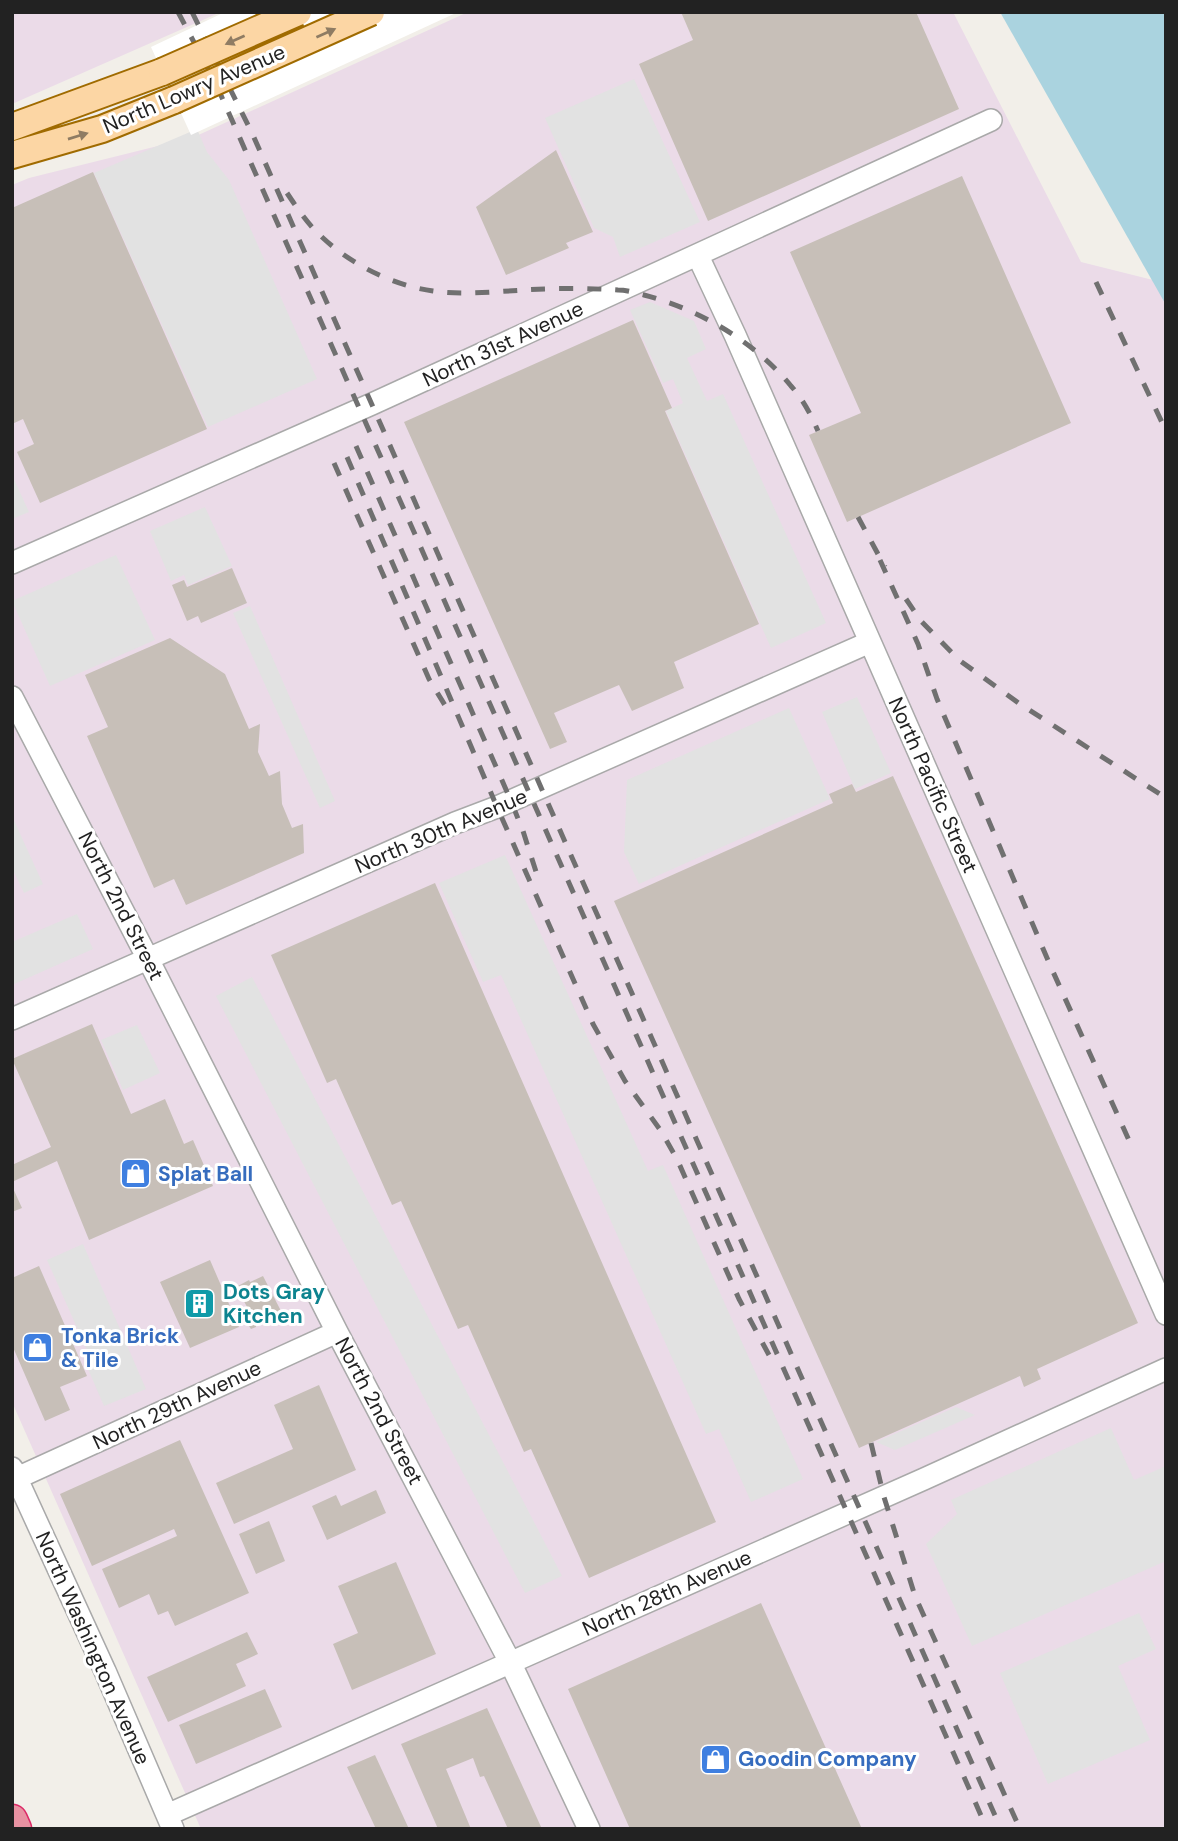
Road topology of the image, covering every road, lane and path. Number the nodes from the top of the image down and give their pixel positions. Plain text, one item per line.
1 (298, 12) edge
2 (371, 12) edge
3 (991, 120) dead end
4 (12, 127) edge
5 (12, 155) edge
6 (698, 256) junction
7 (12, 563) edge
8 (870, 642) junction
9 (12, 697) edge
10 (148, 958) junction
11 (12, 1019) edge
12 (1166, 1314) edge
13 (337, 1332) junction
14 (1166, 1369) edge
15 (15, 1473) edge
16 (510, 1662) junction
17 (12, 1820) edge
18 (170, 1822) edge
19 (16, 1829) edge
20 (589, 1829) edge

1 -> 4 main road, North Lowry Avenue, bridge
5 -> 2 main road, North Lowry Avenue, bridge
3 - 6 street, North 31st Avenue
6 - 7 street, North 31st Avenue
6 - 8 street, North Pacific Street
8 - 10 street, North 30th Avenue
8 - 12 street, North Pacific Street
9 - 10 street, North 2nd Street
10 - 11 street, North 30th Avenue
10 - 13 street, North 2nd Street
13 - 15 street, North 29th Avenue
13 - 16 street, North 2nd Street
14 - 16 street, North 28th Avenue
15 - 18 street, North Washington Avenue
16 - 18 street, North 28th Avenue
16 - 20 street, North 2nd Street
17 - 19 highway

